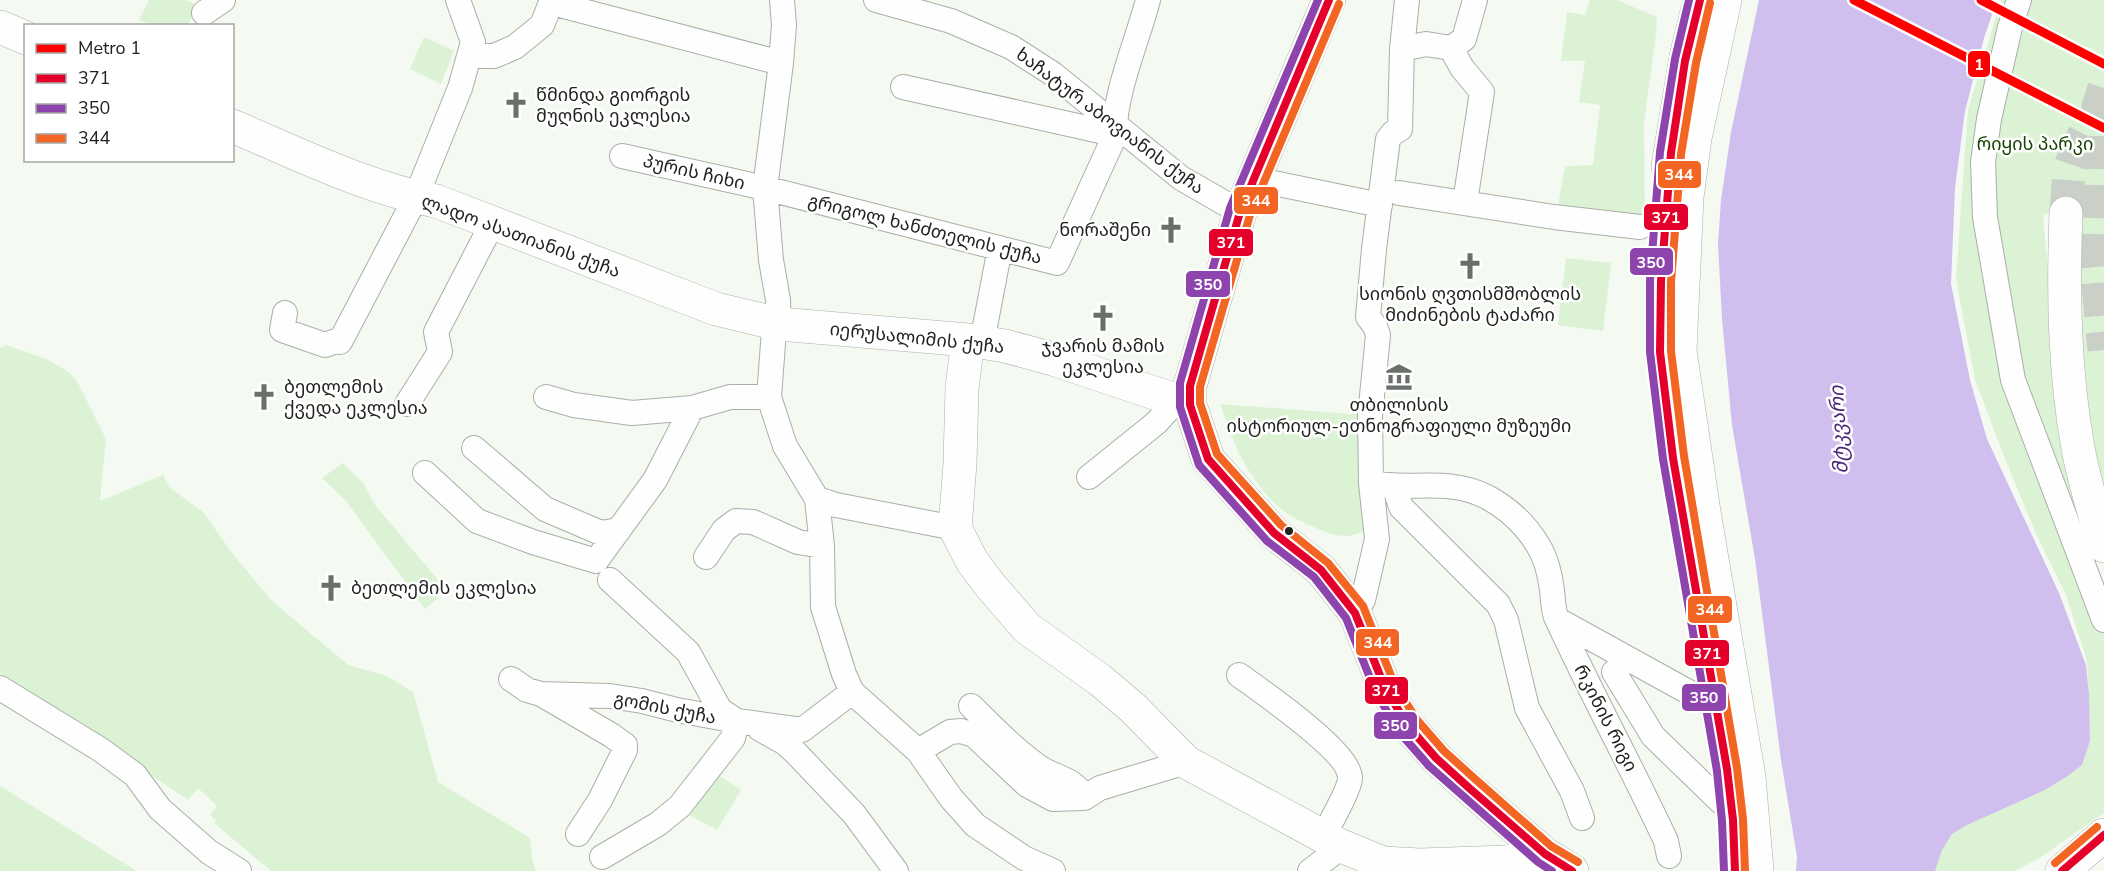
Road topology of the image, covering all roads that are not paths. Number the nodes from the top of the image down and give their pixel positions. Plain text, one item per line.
1 (458, 0) edge
2 (782, 0) edge
3 (876, 0) edge
4 (1329, 0) edge
5 (1407, 0) edge
6 (1474, 0) edge
7 (1700, 0) edge
8 (1725, 0) edge
9 (2019, 0) edge
10 (1146, 1) edge
11 (552, 2) edge
12 (0, 27) edge
13 (24, 37) edge
14 (1451, 48) junction
15 (1402, 49) junction
16 (470, 56) junction
17 (781, 63) junction
18 (903, 87) dead end
19 (1114, 124) junction
20 (234, 127) edge
21 (622, 156) dead end
22 (1254, 179) junction
23 (765, 188) junction
24 (416, 197) junction
25 (1389, 199) junction
26 (1465, 202) junction
27 (1240, 212) junction
28 (2066, 213) tunnel mouth
29 (493, 222) junction
30 (1640, 227) dead end
31 (1000, 248) junction
32 (285, 313) dead end
33 (779, 324) junction
34 (975, 341) junction
35 (546, 397) dead end
36 (770, 397) junction
37 (1184, 403) junction
38 (407, 404) dead end
39 (692, 408) junction
40 (474, 448) dead end
41 (425, 473) dead end
42 (1089, 477) dead end
43 (1383, 485) junction
44 (817, 499) junction
45 (955, 528) junction
46 (619, 530) junction
47 (822, 546) junction
48 (2104, 546) edge
49 (706, 557) dead end
50 (603, 570) junction
51 (1355, 613) junction
52 (1558, 620) junction
53 (2104, 620) edge
54 (1622, 665) junction
55 (1239, 675) dead end
56 (1589, 687) junction
57 (0, 688) edge
58 (852, 692) junction
59 (1712, 705) dead end
60 (971, 706) dead end
61 (745, 722) junction
62 (918, 751) junction
63 (1186, 762) junction
64 (1084, 798) junction
65 (1728, 805) dead end
66 (1582, 818) dead end
67 (578, 834) dead end
68 (2104, 835) edge
69 (1331, 841) junction
70 (1670, 856) dead end
71 (602, 857) dead end
72 (1559, 863) edge
73 (2080, 863) edge
74 (239, 871) edge
75 (896, 871) edge
76 (1053, 871) edge
77 (1310, 871) edge
78 (1735, 871) edge
79 (1757, 871) edge

1 - 16 street
2 - 17 street
3 - 19 street, ხაჩატურ აბოვიანის ქუჩა
4 - 22 main road
5 - 15 street
6 - 14 street
7 - 78 main road
8 - 79 main road
9 - 53 street
10 - 19 street, გრიგოლ ხანძთელის ქუჩა
11 - 16 street
11 - 17 street
12 - 13 main road
14 - 15 street
14 - 26 street
15 - 25 street
16 - 24 street
17 - 23 street
18 - 19 street
19 - 27 street, ხაჩატურ აბოვიანის ქუჩა
19 - 31 street, გრიგოლ ხანძთელის ქუჩა
20 - 24 main road, ლადო ასათიანის ქუჩა
21 - 23 street, პურის ჩიხი
22 - 25 street
22 - 27 main road
23 - 31 street, გრიგოლ ხანძთელის ქუჩა
23 - 33 street
24 - 29 main road, ლადო ასათიანის ქუჩა
24 - 32 street
25 - 26 street
25 - 43 street
26 - 30 street
27 - 37 main road
28 - 48 main road
29 - 33 main road, ლადო ასათიანის ქუჩა
29 - 38 street
31 - 34 street
33 - 34 main road, იერუსალიმის ქუჩა
33 - 36 street
34 - 37 main road, იერუსალიმის ქუჩა
34 - 45 main road
35 - 39 street
36 - 39 street
36 - 44 street
37 - 42 street
37 - 51 main road
39 - 46 street
40 - 46 street
41 - 50 street
43 - 51 street
43 - 52 street, რკინის რიგი
43 - 66 street
44 - 45 street
44 - 47 street
45 - 63 main road
46 - 50 street
47 - 49 street
47 - 58 street
50 - 61 street
51 - 72 main road
52 - 54 street
52 - 56 street, რკინის რიგი
54 - 56 street
54 - 59 street
54 - 65 street
55 - 69 street
56 - 70 street, რკინის რიგი
57 - 74 street
58 - 61 street, გომის ქუჩა
58 - 62 street
60 - 64 street
61 - 67 street, გომის ქუჩა
61 - 71 street
61 - 75 street, გომის ქუჩა
62 - 64 street
62 - 76 street
63 - 64 street
63 - 69 main road
68 - 73 main road
69 - 72 main road
69 - 77 street

